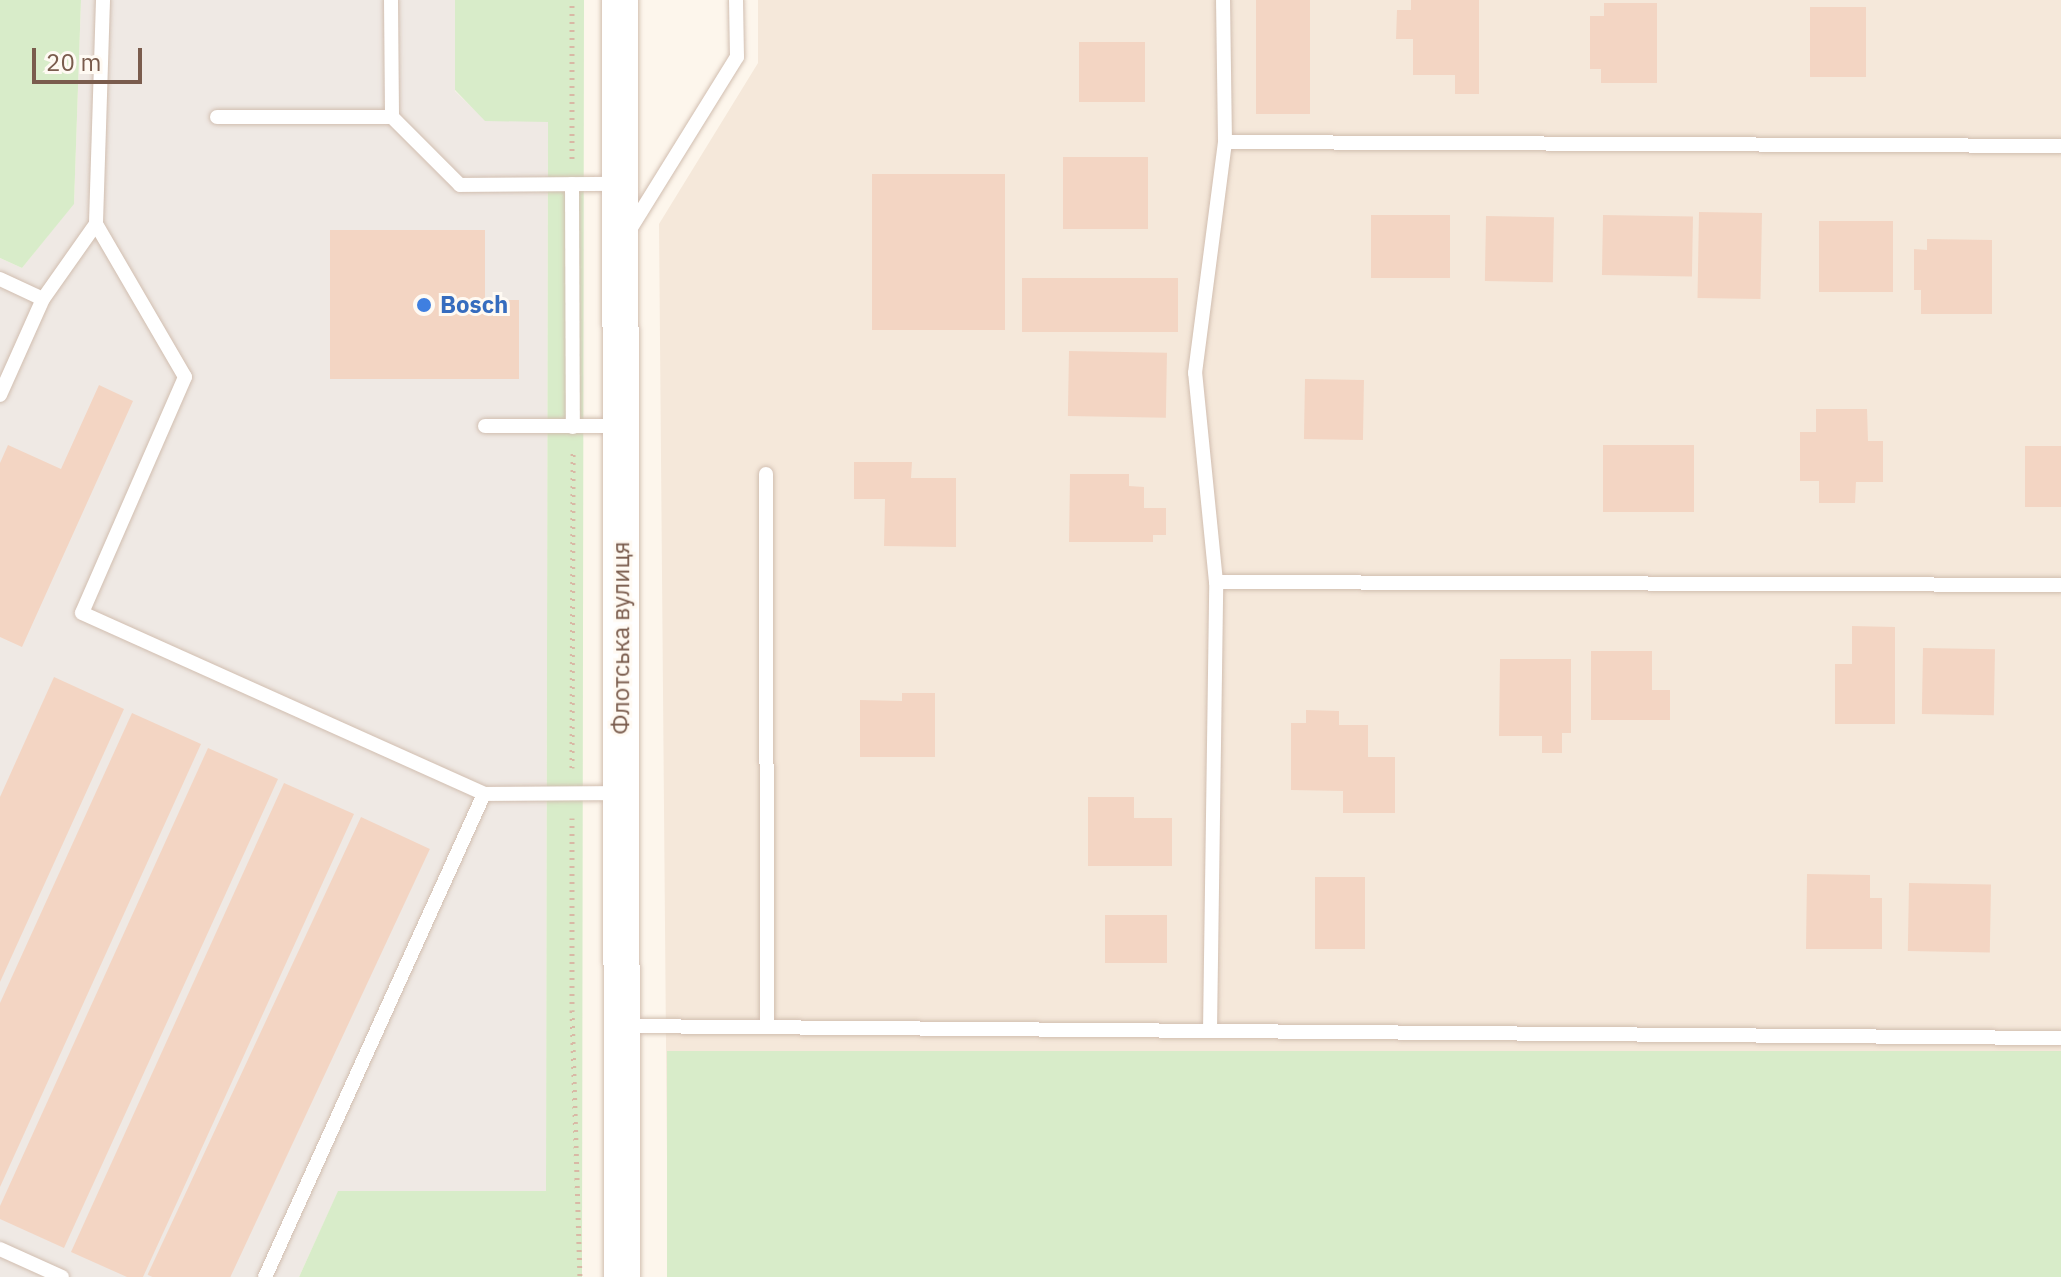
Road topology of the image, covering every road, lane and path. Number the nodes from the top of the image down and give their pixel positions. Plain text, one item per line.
1 (103, 0) edge
2 (391, 0) edge
3 (572, 0) edge
4 (620, 0) edge
5 (736, 0) edge
6 (1223, 0) edge
7 (217, 117) dead end
8 (392, 117) junction
9 (1225, 142) junction
10 (2061, 146) edge
11 (572, 184) junction
12 (620, 184) junction
13 (96, 224) junction
14 (620, 245) junction
15 (0, 279) edge
16 (43, 299) junction
17 (0, 395) edge
18 (485, 426) dead end
19 (621, 426) junction
20 (573, 427) junction
21 (766, 474) dead end
22 (1216, 582) junction
23 (2061, 585) edge
24 (572, 793) junction
25 (621, 793) junction
26 (484, 794) junction
27 (621, 1026) junction
28 (767, 1027) junction
29 (1210, 1031) junction
30 (2061, 1038) edge
31 (0, 1249) edge
32 (62, 1277) edge
33 (265, 1277) edge
34 (580, 1277) edge
35 (622, 1277) edge

1 - 13 lane
2 - 8 lane
3 - 11 path
4 - 12 street, Флотська вулиця
5 - 14 lane
6 - 9 lane
7 - 8 lane
8 - 11 lane
9 - 10 lane
9 - 22 lane
11 - 12 lane
11 - 20 lane
12 - 14 street, Флотська вулиця
13 - 16 lane
13 - 26 lane
14 - 19 street, Флотська вулиця
15 - 16 lane
16 - 17 lane
18 - 20 lane
19 - 20 lane
19 - 25 street, Флотська вулиця
20 - 24 path
21 - 28 lane
22 - 23 lane
22 - 29 lane
24 - 25 lane
24 - 26 lane
24 - 34 path
25 - 27 street, Флотська вулиця
26 - 33 lane
27 - 28 lane
27 - 35 street, Флотська вулиця
28 - 29 lane
29 - 30 lane
31 - 32 lane

